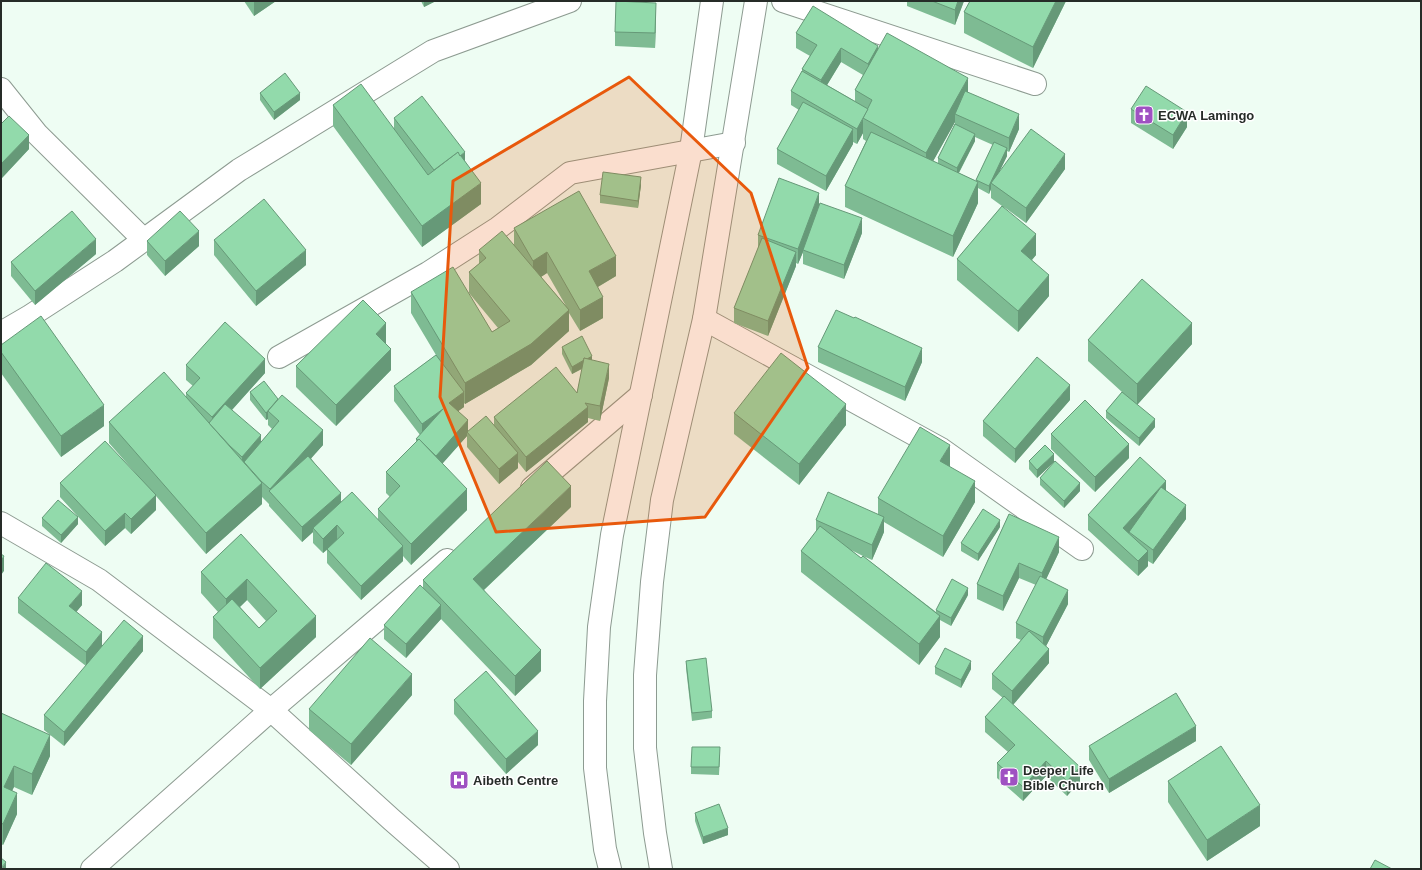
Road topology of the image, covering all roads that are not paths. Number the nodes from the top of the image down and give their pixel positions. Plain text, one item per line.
1 (570, 1) edge
2 (712, 1) edge
3 (756, 1) edge
4 (783, 1) edge
5 (1035, 84) dead end
6 (1, 89) edge
7 (734, 143) junction
8 (691, 150) junction
9 (144, 240) junction
10 (704, 319) junction
11 (1, 333) edge
12 (279, 357) dead end
13 (641, 395) junction
14 (520, 498) edge
15 (1, 523) edge
16 (1082, 549) dead end
17 (459, 550) edge
18 (271, 710) junction
19 (92, 869) edge
20 (448, 869) edge
21 (610, 869) edge
22 (661, 869) edge

1 - 9 street
2 - 8 street
3 - 7 street
4 - 5 street
6 - 9 street
7 - 8 street
7 - 10 street
8 - 12 street
8 - 13 street
9 - 11 street
10 - 16 street
10 - 22 street
13 - 14 street
13 - 21 street
15 - 18 street
17 - 18 street
18 - 19 street
18 - 20 street

